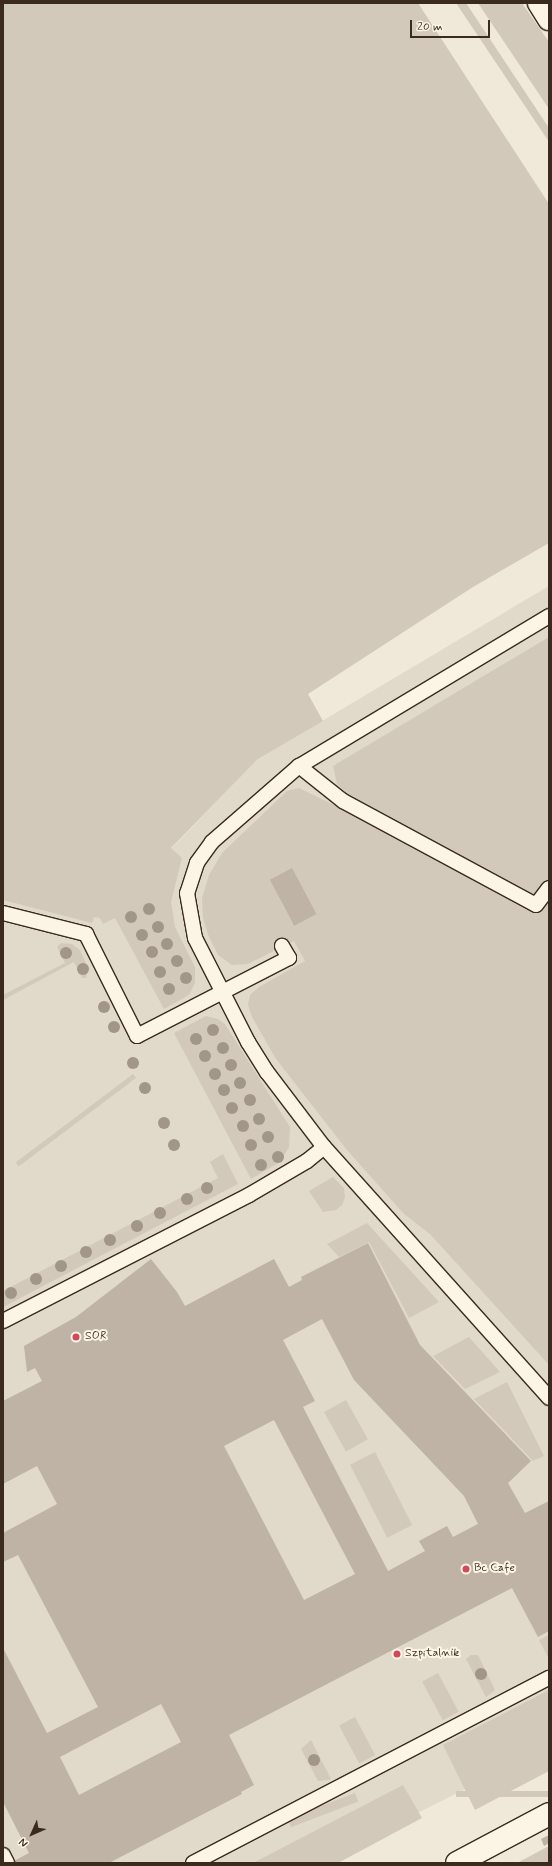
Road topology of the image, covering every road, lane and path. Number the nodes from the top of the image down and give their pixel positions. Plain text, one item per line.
1 (538, 3) edge
2 (549, 19) edge
3 (549, 616) edge
4 (299, 766) junction
5 (549, 888) edge
6 (3, 913) edge
7 (282, 946) dead end
8 (222, 992) junction
9 (324, 1147) junction
10 (3, 1321) edge
11 (549, 1398) edge
12 (549, 1678) edge
13 (549, 1814) edge
14 (3, 1855) edge
15 (7, 1863) edge
16 (193, 1863) edge
17 (457, 1863) edge

1 - 2 street
3 - 4 lane
4 - 5 lane
4 - 8 lane
6 - 8 lane
7 - 8 lane
8 - 9 lane
9 - 10 lane
9 - 11 lane
12 - 16 lane
13 - 17 street
14 - 15 lane

